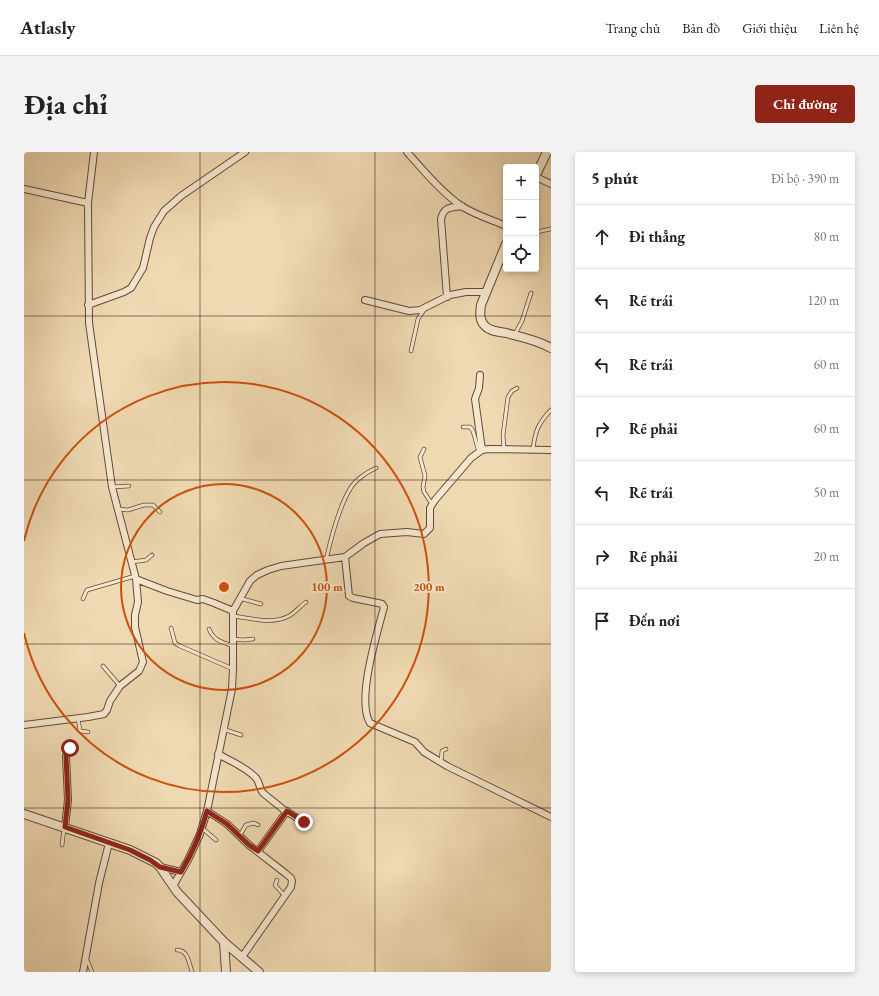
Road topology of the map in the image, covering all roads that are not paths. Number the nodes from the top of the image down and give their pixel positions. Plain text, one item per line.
1 (94, 152) edge
2 (245, 152) edge
3 (407, 152) edge
4 (547, 152) edge
5 (539, 169) edge
6 (539, 178) edge
7 (551, 184) edge
8 (24, 189) edge
9 (88, 203) junction
10 (462, 206) junction
11 (503, 225) edge
12 (551, 229) edge
13 (539, 231) edge
14 (503, 251) edge
15 (486, 292) junction
16 (531, 293) dead end
17 (447, 297) junction
18 (365, 300) dead end
19 (88, 305) junction
20 (426, 308) junction
21 (514, 336) junction
22 (551, 348) edge
23 (411, 351) dead end
24 (480, 375) dead end
25 (517, 388) dead end
26 (551, 410) edge
27 (463, 428) dead end
28 (424, 449) dead end
29 (504, 449) junction
30 (533, 449) junction
31 (551, 450) edge
32 (480, 451) junction
33 (376, 468) dead end
34 (129, 486) dead end
35 (112, 487) junction
36 (432, 504) junction
37 (118, 509) junction
38 (160, 512) dead end
39 (152, 555) dead end
40 (345, 557) junction
41 (326, 560) junction
42 (132, 562) junction
43 (136, 577) junction
44 (239, 598) junction
45 (84, 599) dead end
46 (306, 602) dead end
47 (261, 604) dead end
48 (233, 614) junction
49 (171, 628) dead end
50 (209, 629) dead end
51 (233, 639) junction
52 (253, 639) dead end
53 (233, 646) junction
54 (103, 666) dead end
55 (234, 669) junction
56 (120, 686) junction
57 (78, 718) junction
58 (24, 725) edge
59 (223, 730) junction
60 (88, 732) dead end
61 (241, 735) dead end
62 (73, 747) dead end
63 (446, 749) dead end
64 (218, 754) junction
65 (441, 762) junction
66 (207, 811) junction
67 (287, 811) junction
68 (24, 814) edge
69 (551, 817) edge
70 (304, 822) dead end
71 (258, 825) dead end
72 (64, 827) junction
73 (202, 828) junction
74 (240, 835) junction
75 (216, 840) dead end
76 (109, 843) junction
77 (62, 845) dead end
78 (258, 851) junction
79 (160, 867) junction
80 (181, 872) junction
81 (277, 880) dead end
82 (173, 886) junction
83 (285, 896) junction
84 (224, 942) junction
85 (177, 950) dead end
86 (86, 956) junction
87 (240, 956) junction
88 (226, 963) junction
89 (83, 972) edge
90 (92, 972) edge
91 (192, 972) edge
92 (226, 972) edge
93 (259, 972) edge

1 - 9 street
2 - 19 street
3 - 10 street
4 - 5 street
6 - 7 street
8 - 9 street
9 - 19 street
10 - 11 street
10 - 17 street
12 - 13 lane
14 - 15 street
15 - 17 street
15 - 21 street
16 - 21 lane
17 - 20 street
18 - 20 street
19 - 35 street
20 - 23 lane
21 - 22 street
24 - 32 street
25 - 29 lane
26 - 30 lane
27 - 32 lane
28 - 36 lane
29 - 30 street
29 - 32 street
30 - 31 street
32 - 36 street
33 - 41 lane
34 - 35 lane
35 - 37 street
36 - 40 street
37 - 38 lane
37 - 42 street
39 - 42 lane
40 - 41 street
40 - 65 street
41 - 44 street
42 - 43 street
43 - 45 lane
43 - 48 street
43 - 56 street
44 - 47 lane
44 - 48 street
46 - 48 lane
48 - 51 street
49 - 55 lane
50 - 53 lane
51 - 52 lane
51 - 53 street
53 - 55 street
54 - 56 lane
55 - 59 street
56 - 57 street
57 - 58 street
57 - 60 lane
59 - 61 lane
59 - 64 street
62 - 72 street
63 - 65 lane
64 - 66 street
64 - 67 street
65 - 69 street
66 - 73 street
66 - 74 street
67 - 70 street
67 - 78 street
68 - 72 street
71 - 74 lane
72 - 76 street
72 - 77 lane
73 - 75 lane
73 - 80 street
74 - 78 street
76 - 79 street
76 - 86 street
78 - 83 street
79 - 80 street
79 - 82 street
80 - 82 street
81 - 83 lane
82 - 84 street
83 - 87 street
84 - 87 street
84 - 88 street
85 - 91 lane
86 - 89 street
86 - 90 lane
87 - 88 street
87 - 93 street
88 - 92 street

